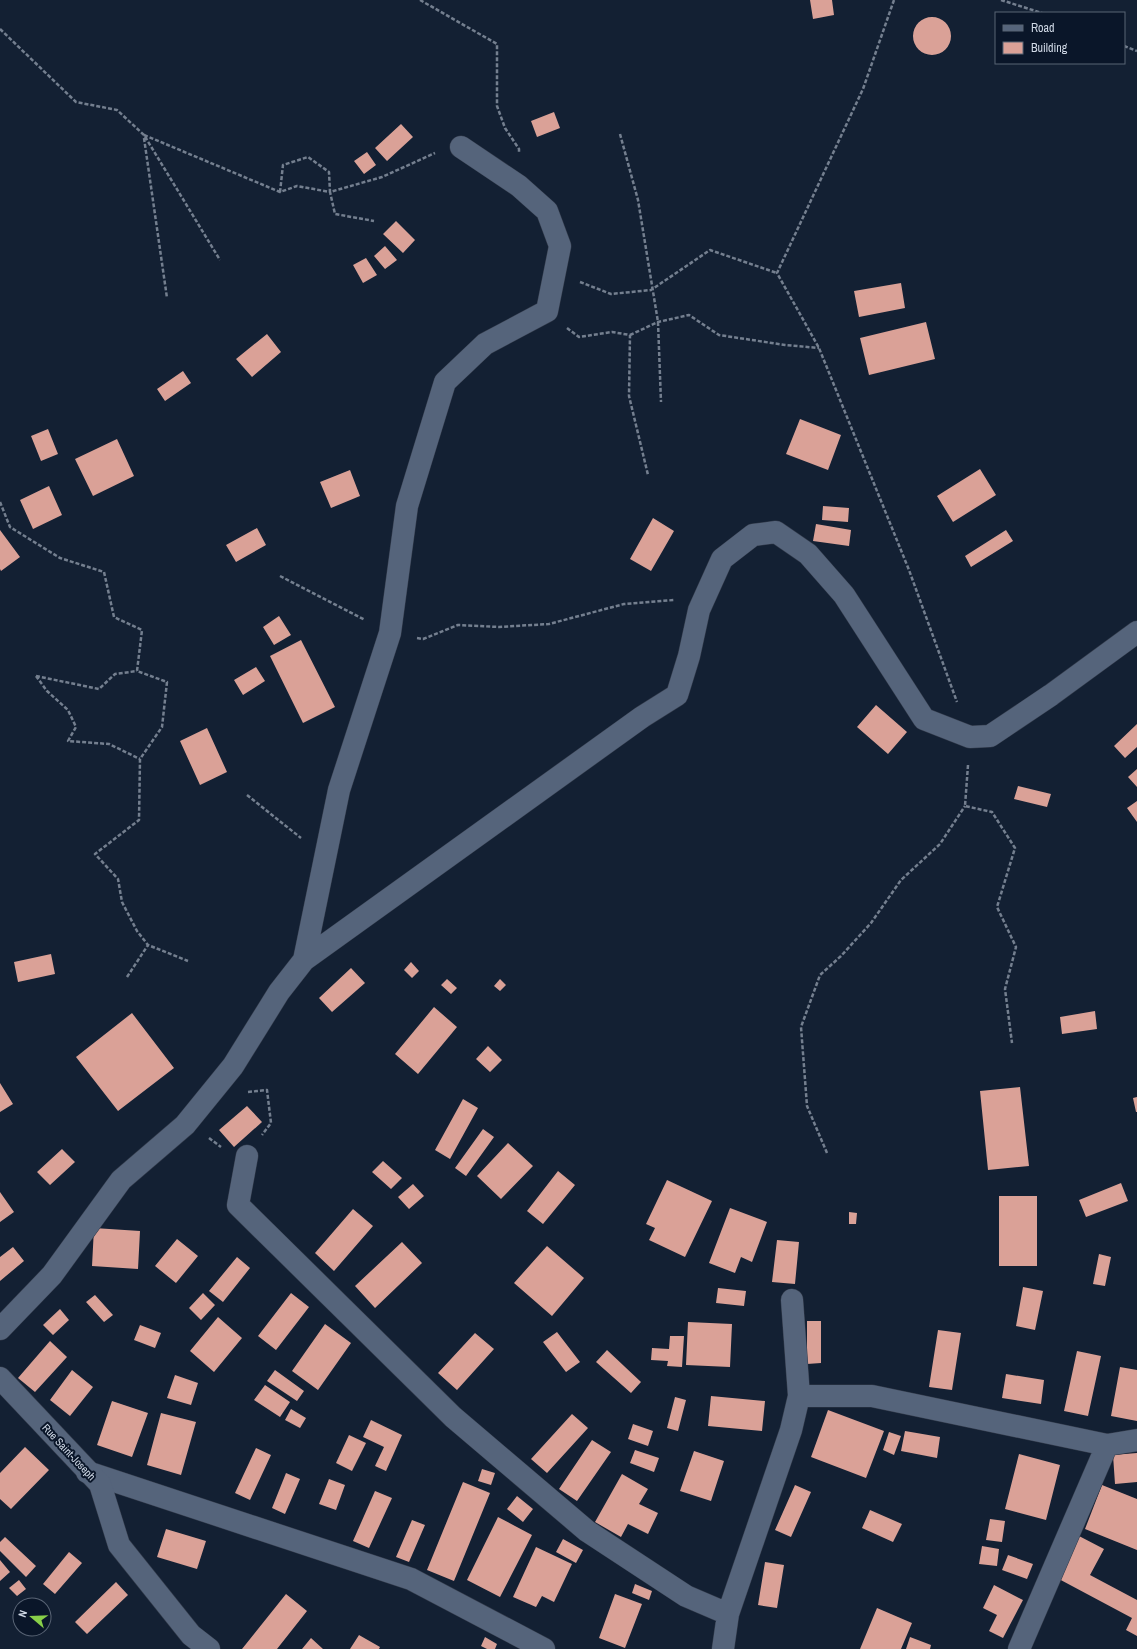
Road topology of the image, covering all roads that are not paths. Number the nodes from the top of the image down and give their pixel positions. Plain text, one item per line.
1 (461, 147) road end
2 (1137, 632) edge
3 (304, 960) junction
4 (247, 1156) road end
5 (792, 1300) dead end
6 (0, 1329) edge
7 (0, 1378) edge
8 (799, 1396) junction
9 (1137, 1440) edge
10 (1107, 1445) junction
11 (87, 1472) junction
12 (728, 1614) junction
13 (209, 1649) edge
14 (544, 1649) edge
15 (723, 1649) edge
16 (1019, 1649) edge

1 - 3 street
2 - 3 street
3 - 6 street
4 - 12 street
5 - 8 street
7 - 11 street, Rue Saint-Joseph
8 - 10 street
8 - 12 street
9 - 10 street
10 - 16 street
11 - 13 street, Rue Saint-Joseph
11 - 14 street
12 - 15 street

